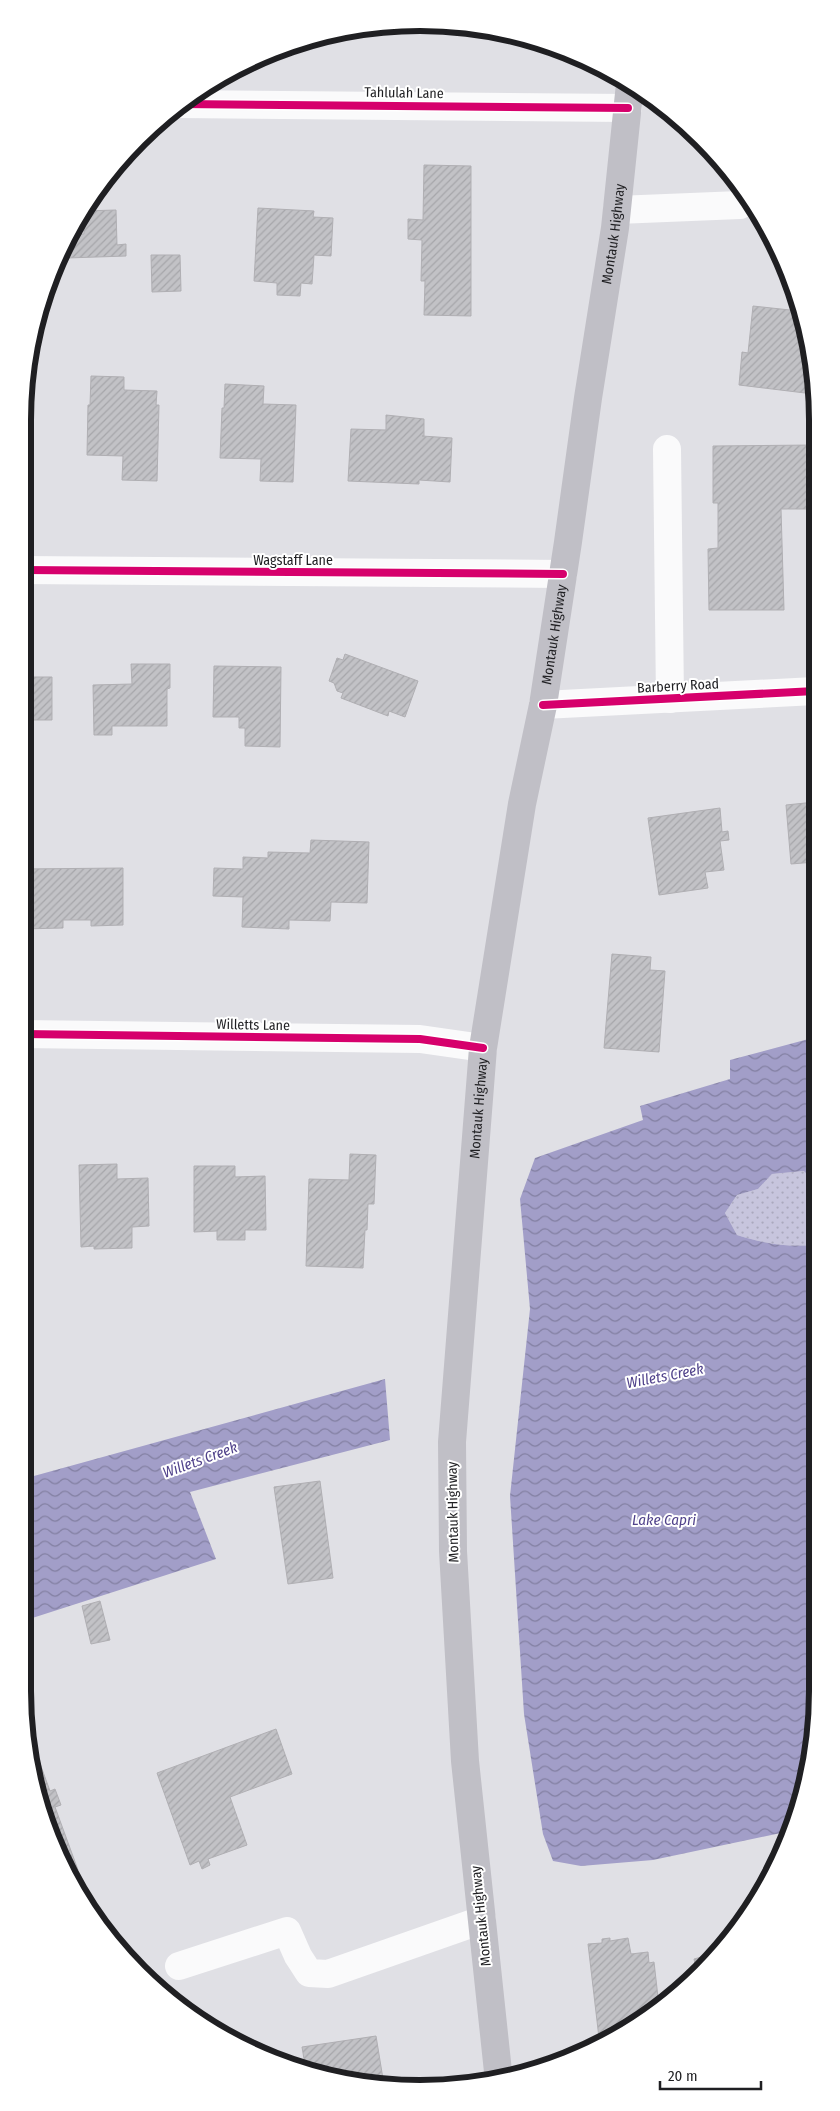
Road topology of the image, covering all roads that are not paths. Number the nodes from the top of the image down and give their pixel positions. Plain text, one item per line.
1 (629, 96) edge
2 (195, 104) edge
3 (740, 205) dead end
4 (617, 210) junction
5 (667, 449) dead end
6 (31, 570) edge
7 (564, 574) junction
8 (809, 691) edge
9 (670, 698) junction
10 (543, 705) junction
11 (31, 1034) edge
12 (483, 1048) junction
13 (482, 1920) junction
14 (179, 1966) dead end
15 (497, 2072) edge

1 - 2 street, Tahlulah Lane
1 - 4 main road, Montauk Highway
3 - 4 street
4 - 7 main road, Montauk Highway
5 - 9 street
6 - 7 street, Wagstaff Lane
7 - 10 main road, Montauk Highway
8 - 9 street, Barberry Road
9 - 10 street, Barberry Road
10 - 12 main road, Montauk Highway
11 - 12 street, Willetts Lane
12 - 13 main road, Montauk Highway
13 - 14 street
13 - 15 main road, Montauk Highway

